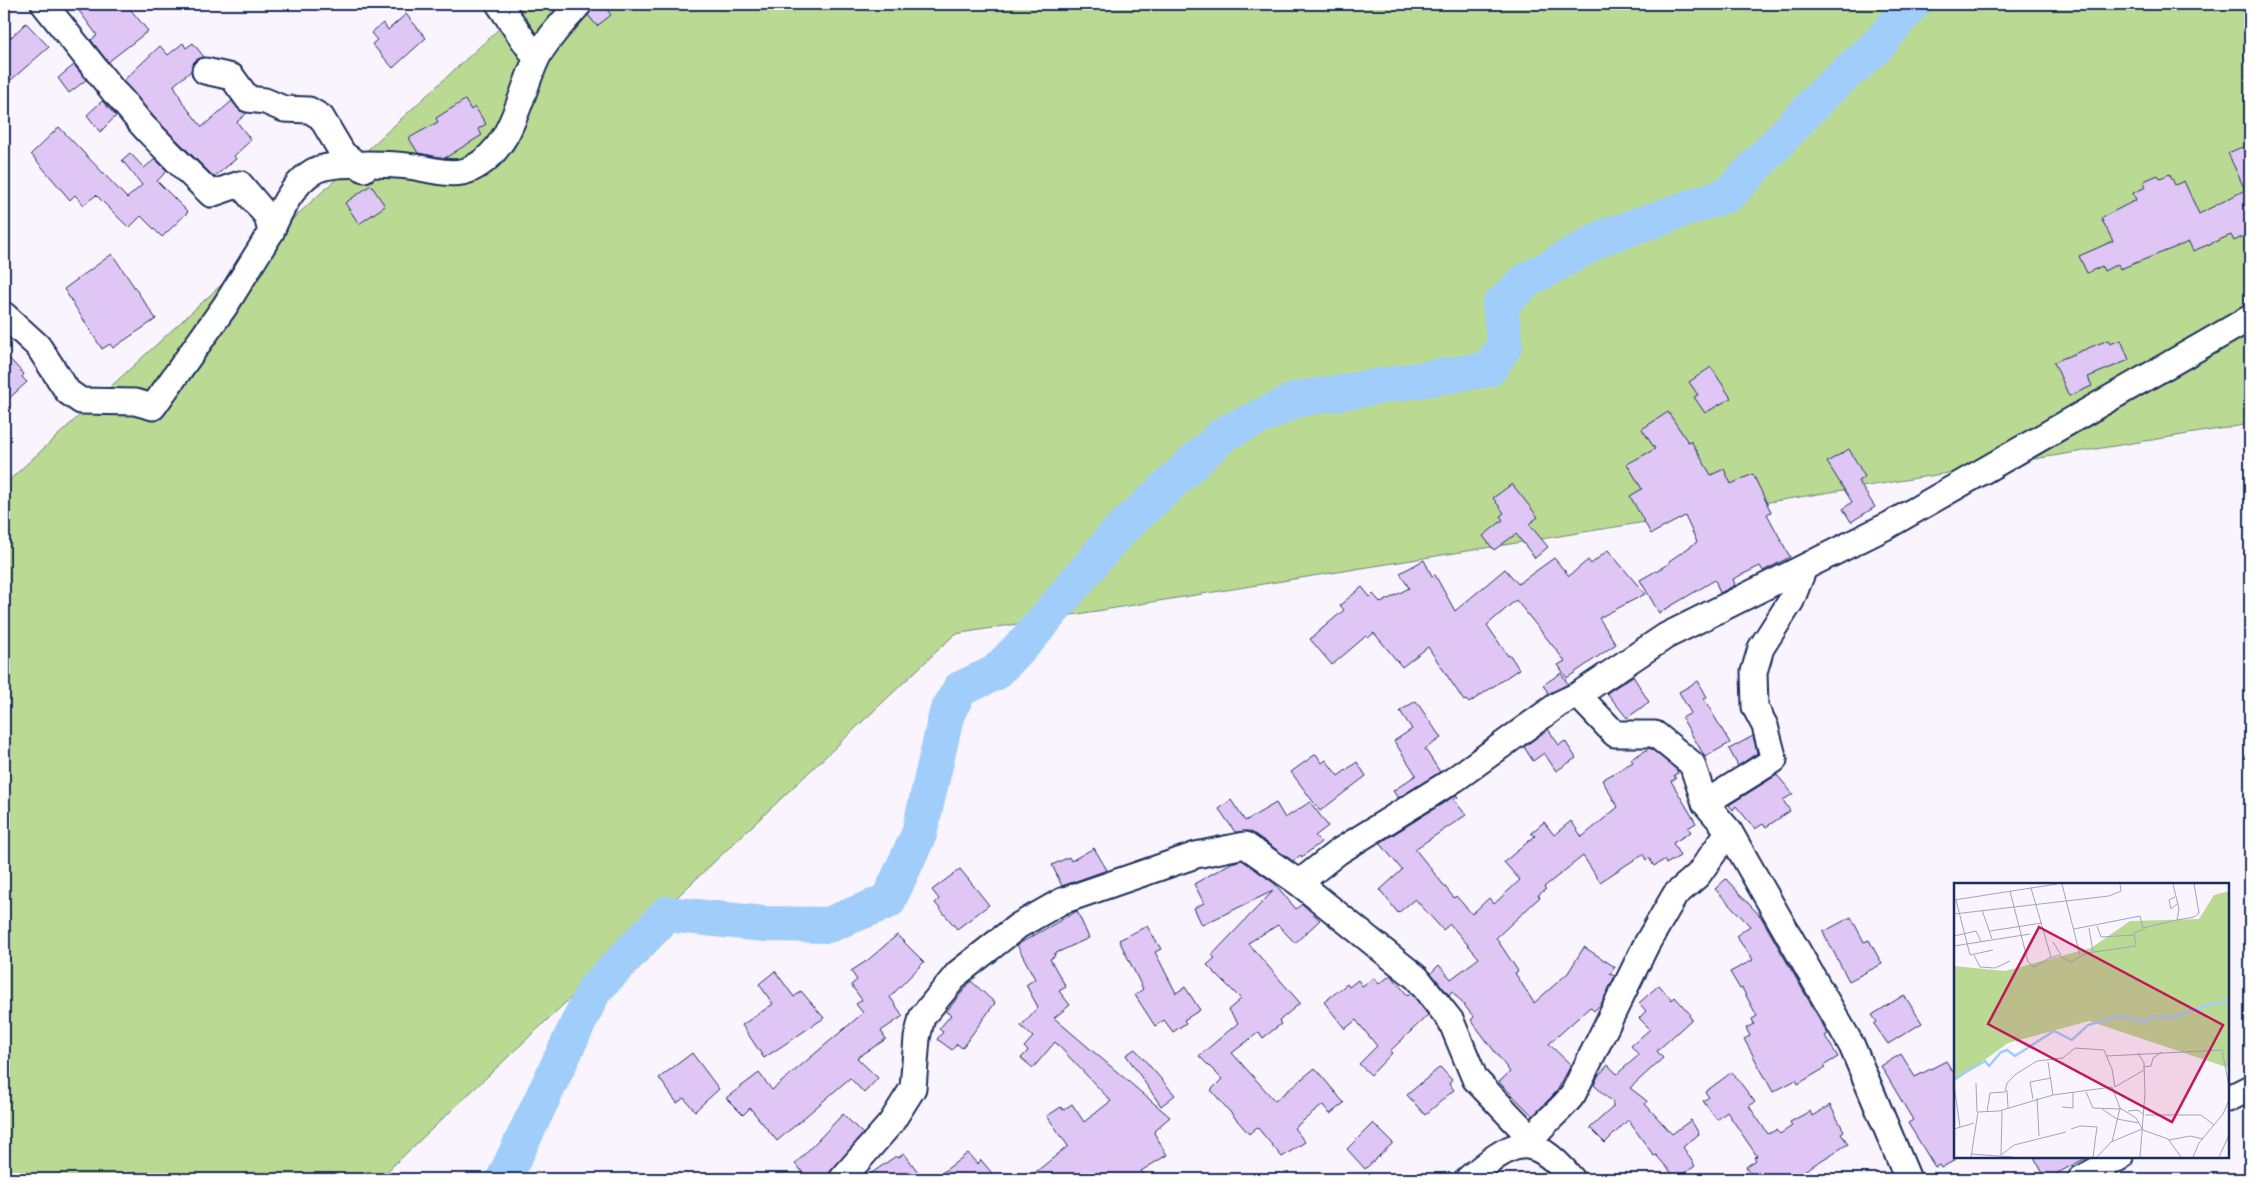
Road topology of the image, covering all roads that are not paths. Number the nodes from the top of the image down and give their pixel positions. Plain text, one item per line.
1 (44, 4) edge
2 (499, 4) edge
3 (578, 4) edge
4 (536, 58) junction
5 (205, 71) dead end
6 (359, 165) junction
7 (271, 232) junction
8 (4, 315) edge
9 (2250, 318) edge
10 (1804, 568) junction
11 (1578, 695) junction
12 (1705, 803) junction
13 (1729, 831) junction
14 (1300, 883) junction
15 (2250, 1088) edge
16 (2229, 1098) edge
17 (1531, 1142) junction
18 (2118, 1158) edge
19 (842, 1179) edge
20 (1468, 1179) edge
21 (1572, 1179) edge
22 (1908, 1179) edge
23 (2081, 1179) edge

1 - 7 street
2 - 4 street
3 - 4 street
4 - 6 street
5 - 6 street
6 - 7 street
7 - 8 street
9 - 10 street
10 - 11 street
10 - 12 street
11 - 12 street
11 - 14 street
12 - 13 street
13 - 17 street
13 - 22 street
14 - 17 street
14 - 19 street
15 - 16 street
17 - 20 street
17 - 21 street
18 - 23 street

